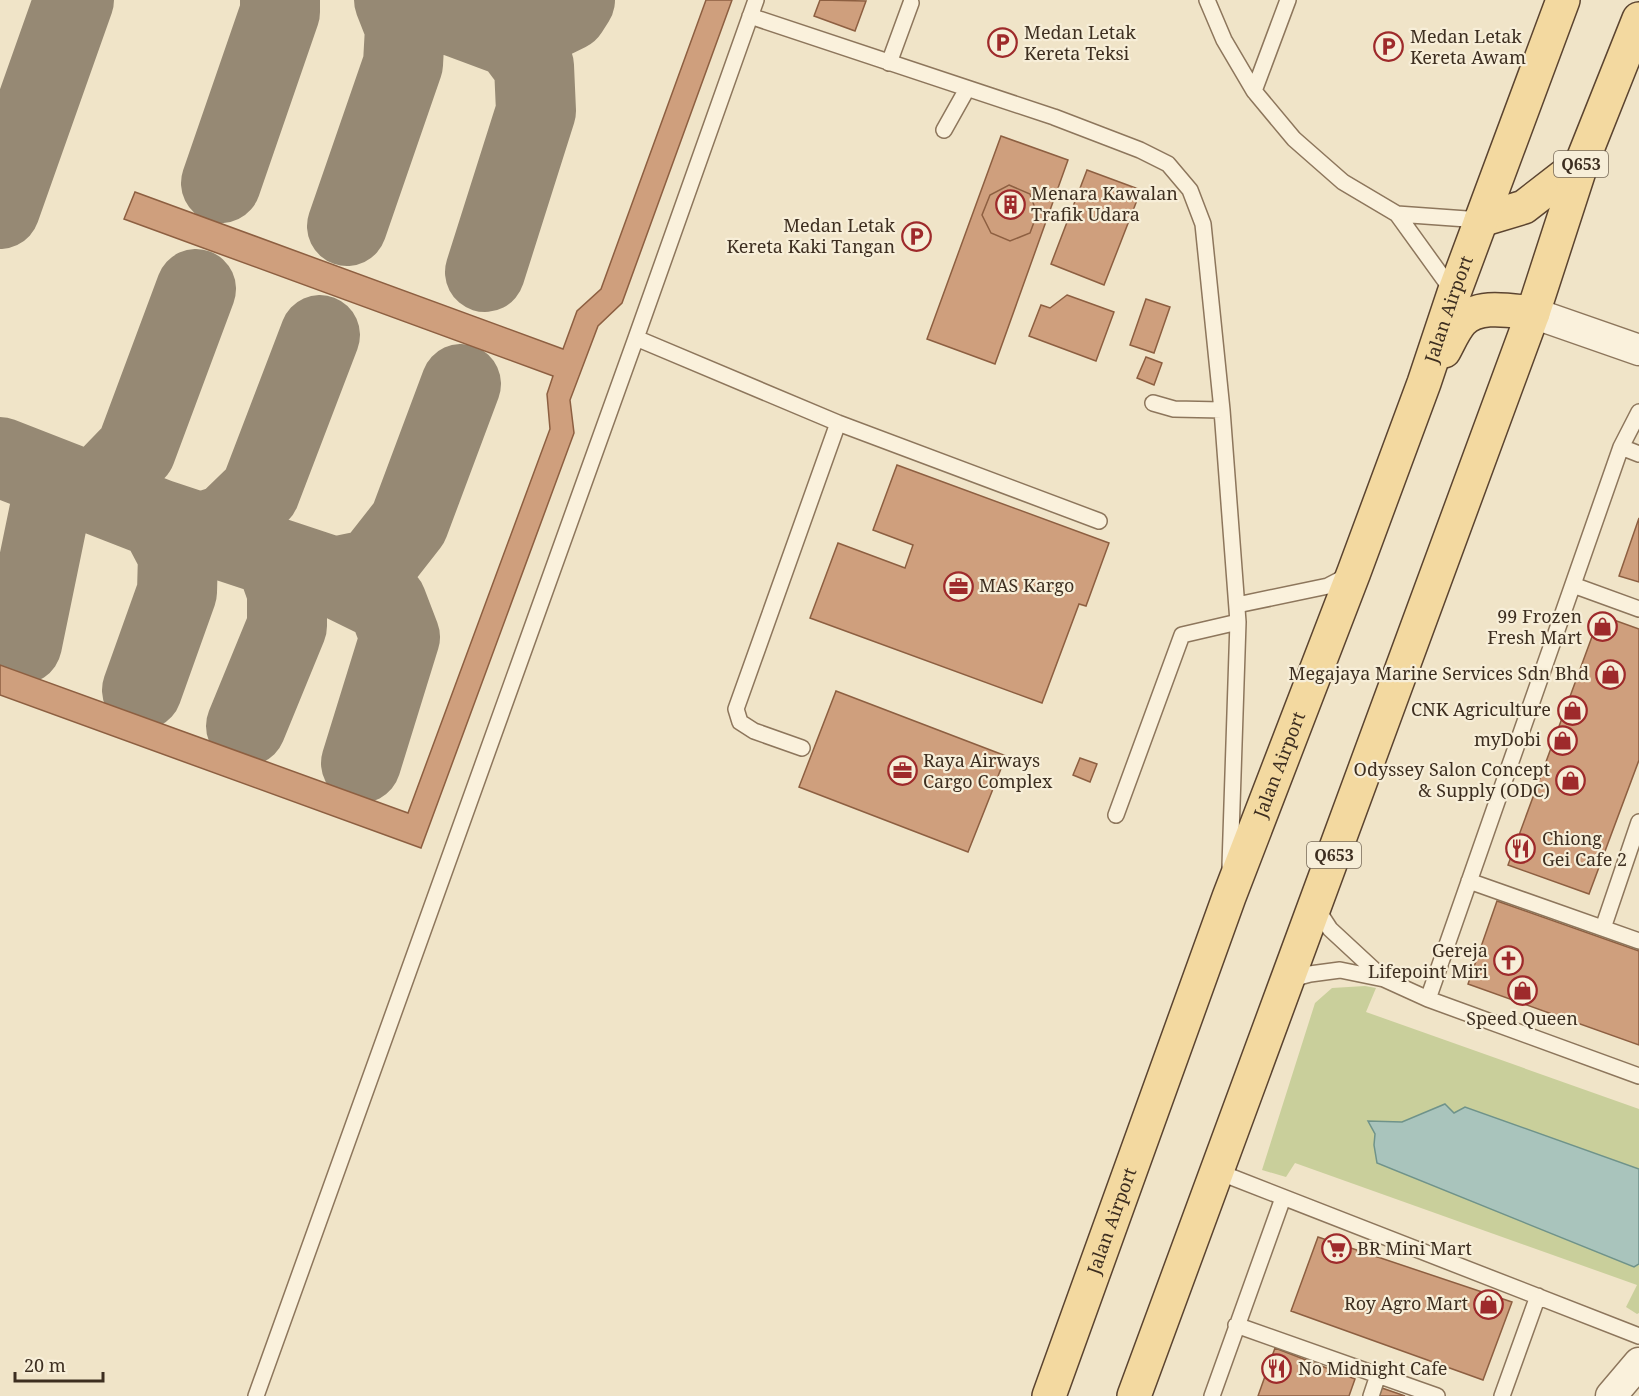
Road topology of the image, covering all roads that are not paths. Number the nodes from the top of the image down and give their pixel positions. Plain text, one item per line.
1 (756, 0) edge
2 (1207, 0) edge
3 (1288, 0) edge
4 (1563, 0) edge
5 (911, 3) dead end
6 (750, 16) junction
7 (1639, 19) edge
8 (889, 63) junction
9 (967, 88) junction
10 (1254, 91) junction
11 (944, 130) dead end
12 (1582, 162) junction
13 (1397, 214) junction
14 (1481, 220) junction
15 (1454, 293) junction
16 (1533, 313) junction
17 (636, 338) junction
18 (1638, 345) edge
19 (1424, 383) junction
20 (1153, 402) dead end
21 (1221, 410) junction
22 (1639, 412) edge
23 (838, 423) junction
24 (1621, 447) junction
25 (1639, 454) edge
26 (1099, 521) dead end
27 (1354, 572) junction
28 (1573, 585) junction
29 (1237, 605) junction
30 (1639, 609) edge
31 (1238, 622) junction
32 (802, 748) dead end
33 (1116, 815) dead end
34 (1639, 822) edge
35 (1469, 881) junction
36 (1229, 897) junction
37 (1315, 906) junction
38 (1603, 928) junction
39 (1639, 941) edge
40 (1384, 979) junction
41 (1288, 980) junction
42 (1428, 999) junction
43 (1639, 1076) edge
44 (1216, 1172) junction
45 (1283, 1198) junction
46 (1538, 1296) junction
47 (1236, 1325) junction
48 (1639, 1336) edge
49 (1639, 1363) edge
50 (1378, 1375) junction
51 (256, 1396) edge
52 (1049, 1396) edge
53 (1134, 1396) edge
54 (1212, 1396) edge
55 (1371, 1396) edge
56 (1437, 1396) edge
57 (1502, 1396) edge
58 (1611, 1396) edge

1 - 6 lane
2 - 10 lane
3 - 10 lane
4 - 14 main road, Jalan Airport
5 - 8 lane
6 - 8 lane
6 - 17 lane
7 - 12 main road, Q653
8 - 9 lane
9 - 11 lane
9 - 21 lane
10 - 13 lane
12 - 14 main road
12 - 16 main road, Q653
13 - 14 lane
13 - 15 lane
14 - 15 main road, Jalan Airport
15 - 19 main road, Jalan Airport
16 - 18 street
16 - 19 main road
16 - 37 main road, Q653
17 - 23 lane
17 - 51 lane
19 - 27 main road, Jalan Airport
20 - 21 lane
21 - 29 lane
22 - 24 lane
23 - 26 lane
23 - 32 lane
24 - 25 lane
24 - 28 lane
27 - 29 lane
27 - 36 main road, Jalan Airport
28 - 30 lane
28 - 35 lane
29 - 31 lane
31 - 33 lane
31 - 36 lane
34 - 38 lane
35 - 38 lane
35 - 42 lane
36 - 52 main road, Jalan Airport
37 - 40 lane
37 - 41 main road, Q653
38 - 39 lane
40 - 41 lane
40 - 42 lane
41 - 44 main road, Q653
42 - 43 lane
44 - 45 lane
44 - 53 main road, Q653
45 - 46 lane
45 - 47 lane
46 - 48 lane
46 - 57 lane
47 - 50 lane
47 - 54 lane
49 - 58 street
50 - 55 lane
50 - 56 lane

